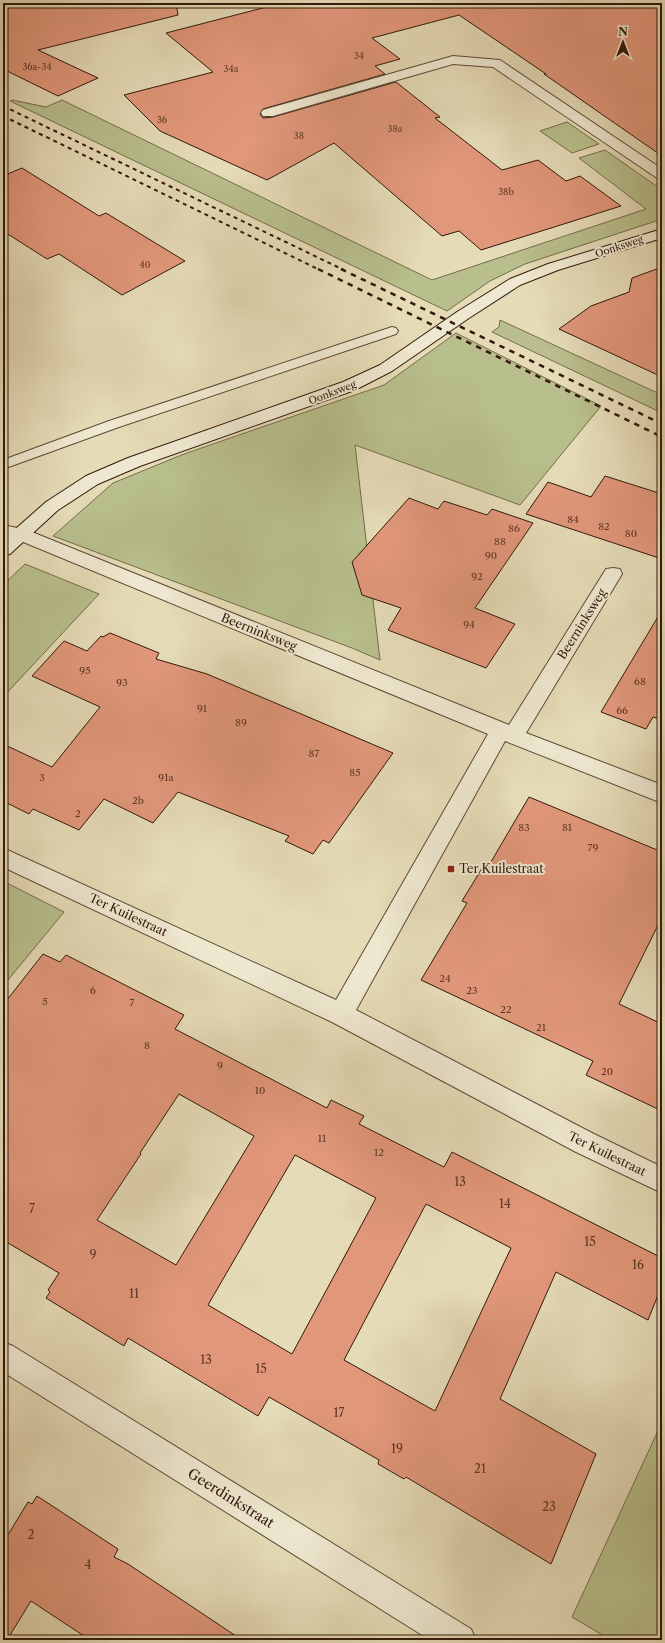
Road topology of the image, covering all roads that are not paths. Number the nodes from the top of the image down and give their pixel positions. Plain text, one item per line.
1 (268, 113) dead end
2 (662, 175) edge
3 (662, 233) edge
4 (392, 331) dead end
5 (3, 465) edge
6 (11, 533) edge
7 (3, 550) edge
8 (613, 574) dead end
9 (507, 733) junction
10 (662, 794) edge
11 (3, 857) edge
12 (340, 1014) junction
13 (662, 1180) edge
14 (3, 1356) edge
15 (460, 1640) edge

1 - 2 street
3 - 6 street, Oonksweg
4 - 5 lane
6 - 7 street, Oonksweg
6 - 9 street, Beerninksweg
8 - 9 street, Beerninksweg
9 - 10 street, Beerninksweg
9 - 12 street
11 - 12 street, Ter Kuilestraat
12 - 13 street, Ter Kuilestraat
14 - 15 street, Geerdinkstraat

